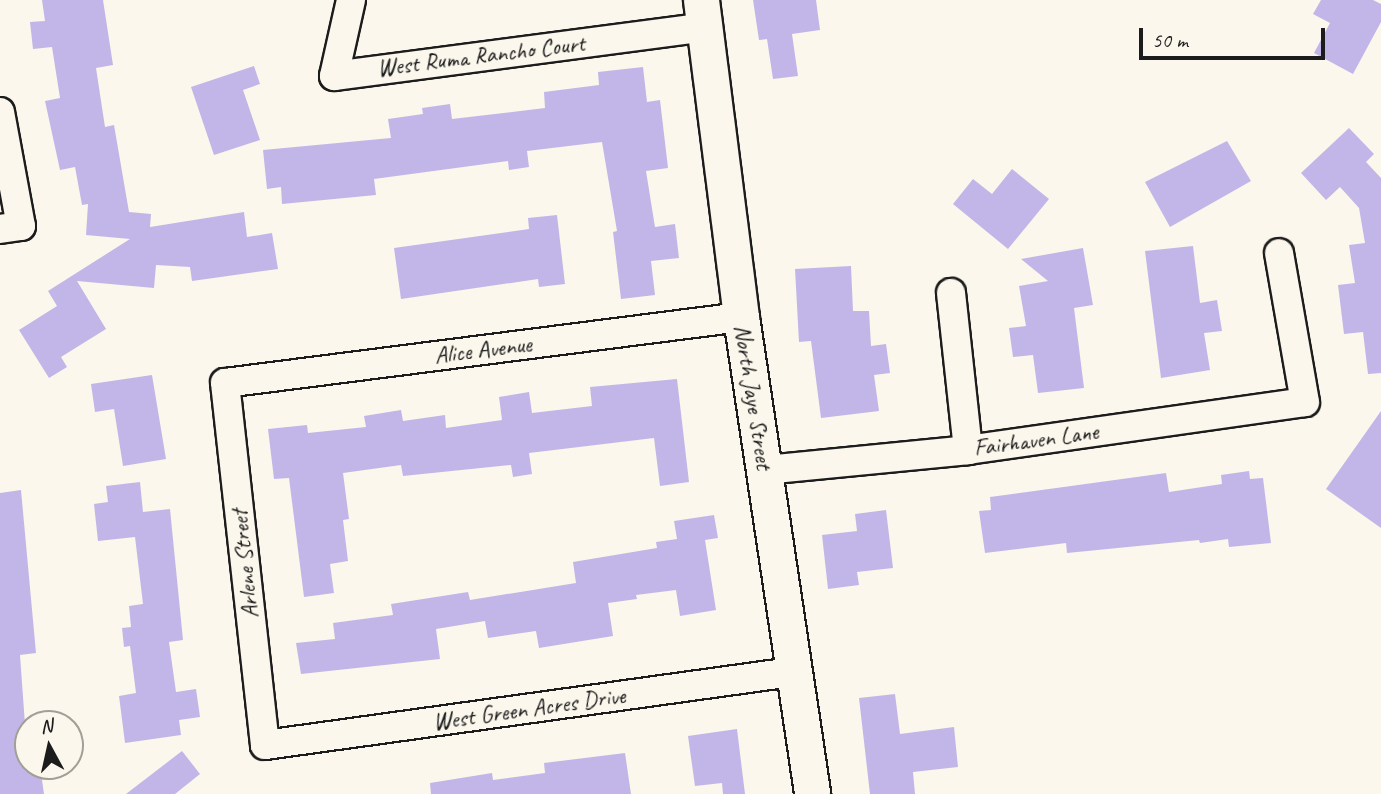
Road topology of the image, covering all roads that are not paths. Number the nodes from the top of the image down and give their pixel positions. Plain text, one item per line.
1 (351, 0) edge
2 (702, 13) edge
3 (0, 112) edge
4 (10, 228) edge
5 (1279, 253) dead end
6 (951, 293) dead end
7 (741, 317) junction
8 (225, 383) joint
9 (968, 450) junction
10 (765, 470) junction
11 (792, 672) junction
12 (265, 745) joint
13 (812, 794) edge

1 - 2 street, West Ruma Rancho Court
2 - 7 street, North Jaye Street
3 - 4 street
5 - 9 street, Fairhaven Lane
6 - 9 street
7 - 8 street, Alice Avenue
7 - 10 street, North Jaye Street
8 - 12 street, Arlene Street
9 - 10 street, Fairhaven Lane
10 - 11 street, North Jaye Street
11 - 12 street, West Green Acres Drive
11 - 13 street, North Jaye Street

